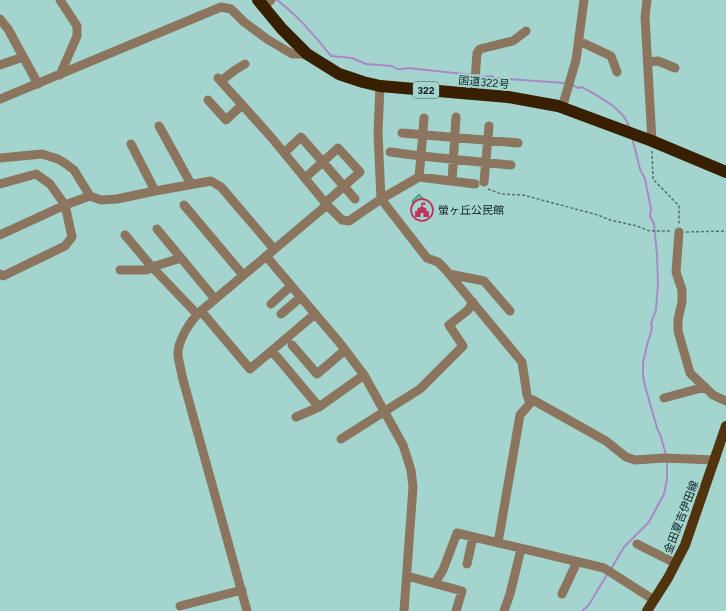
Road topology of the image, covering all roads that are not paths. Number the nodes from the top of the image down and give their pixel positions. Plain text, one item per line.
1 (60, 0) edge
2 (584, 0) edge
3 (647, 0) edge
4 (266, 2) edge
5 (0, 19) edge
6 (526, 31) dead end
7 (578, 41) junction
8 (307, 54) junction
9 (23, 57) junction
10 (648, 62) junction
11 (245, 64) dead end
12 (0, 65) edge
13 (676, 68) dead end
14 (617, 72) dead end
15 (60, 75) junction
16 (38, 84) junction
17 (380, 86) junction
18 (474, 94) junction
19 (0, 99) edge
20 (208, 100) dead end
21 (242, 105) junction
22 (562, 108) junction
23 (456, 117) dead end
24 (424, 118) dead end
25 (160, 126) dead end
26 (489, 126) dead end
27 (402, 133) dead end
28 (423, 134) junction
29 (455, 137) junction
30 (488, 140) junction
31 (650, 140) junction
32 (518, 143) dead end
33 (130, 144) dead end
34 (390, 152) dead end
35 (284, 153) junction
36 (421, 156) junction
37 (0, 158) edge
38 (453, 159) junction
39 (323, 162) junction
40 (486, 162) junction
41 (511, 165) dead end
42 (726, 172) edge
43 (419, 177) junction
44 (305, 178) junction
45 (452, 181) junction
46 (0, 184) edge
47 (191, 184) junction
48 (344, 186) junction
49 (155, 191) junction
50 (90, 196) junction
51 (355, 199) dead end
52 (380, 199) junction
53 (326, 204) junction
54 (65, 205) junction
55 (184, 205) dead end
56 (157, 230) dead end
57 (679, 232) road end
58 (0, 235) edge
59 (125, 235) dead end
60 (274, 249) junction
61 (266, 256) junction
62 (181, 258) junction
63 (152, 268) junction
64 (120, 270) dead end
65 (0, 274) edge
66 (449, 274) junction
67 (243, 275) junction
68 (291, 286) junction
69 (301, 297) junction
70 (215, 299) junction
71 (473, 302) junction
72 (271, 304) dead end
73 (510, 311) dead end
74 (199, 313) junction
75 (281, 314) dead end
76 (315, 314) junction
77 (292, 344) dead end
78 (345, 350) junction
79 (272, 351) junction
80 (364, 375) junction
81 (705, 387) junction
82 (664, 398) dead end
83 (726, 401) edge
84 (530, 403) junction
85 (319, 407) junction
86 (384, 410) junction
87 (296, 417) dead end
88 (726, 426) edge
89 (341, 439) dead end
90 (715, 460) junction
91 (473, 537) junction
92 (498, 543) junction
93 (637, 544) dead end
94 (521, 549) junction
95 (577, 562) junction
96 (467, 564) dead end
97 (676, 564) junction
98 (406, 576) junction
99 (435, 583) junction
100 (242, 590) junction
101 (562, 594) dead end
102 (654, 600) junction
103 (180, 606) dead end
104 (248, 611) edge
105 (404, 611) edge
106 (456, 611) edge
107 (504, 611) edge
108 (647, 611) edge

1 - 15 street
2 - 7 street
3 - 10 street
4 - 8 highway, 国道322号 / 322
5 - 9 street
6 - 18 street
7 - 14 street
7 - 22 street
8 - 15 street
8 - 17 highway, 国道322号 / 322
9 - 12 street
9 - 16 street
10 - 13 street
10 - 31 street
11 - 21 street
15 - 16 street
16 - 19 street
17 - 18 highway, 国道322号 / 322
17 - 52 street
18 - 22 highway, 国道322号 / 322
20 - 21 street
21 - 35 street
22 - 31 highway, 国道322号 / 322
23 - 29 street
24 - 28 street
25 - 47 street
26 - 30 street
27 - 28 street
28 - 29 street
28 - 36 street
29 - 30 street
29 - 38 street
30 - 32 street
30 - 40 street
31 - 42 highway, 国道322号 / 322
33 - 49 street
34 - 36 street
35 - 39 street
35 - 44 street
36 - 38 street
36 - 43 street
37 - 50 street
38 - 40 street
38 - 45 street
39 - 44 street
39 - 48 street
39 - 48 street
40 - 41 street
40 - 45 street
43 - 45 street
43 - 52 street
44 - 53 street
46 - 54 street
47 - 49 street
47 - 60 street
48 - 51 street
48 - 53 street
49 - 50 street
50 - 54 street
52 - 53 street
52 - 66 street
53 - 60 street
54 - 58 street
54 - 65 street
55 - 67 street
56 - 62 street
57 - 81 street
59 - 63 street
60 - 61 street
61 - 67 street
61 - 68 street
62 - 63 street
62 - 70 street
63 - 64 street
63 - 74 street
66 - 71 street
66 - 73 street
67 - 70 street
68 - 69 street
68 - 72 street
69 - 75 street
69 - 76 street
70 - 74 street
71 - 84 street
71 - 86 street
74 - 79 street
74 - 100 street
76 - 78 street
76 - 79 street
77 - 78 street
78 - 80 street
79 - 85 street
80 - 85 street
80 - 86 street
81 - 82 street
81 - 83 street
84 - 90 street
84 - 92 street
85 - 87 street
86 - 89 street
86 - 98 street
88 - 90 main road, 金田夏吉伊田線
90 - 97 main road, 金田夏吉伊田線
91 - 92 street
91 - 96 street
91 - 99 street
92 - 94 street
93 - 97 street
94 - 95 street
94 - 107 street
95 - 101 street
95 - 102 street
97 - 102 main road, 金田夏吉伊田線
98 - 99 street
98 - 105 street
99 - 106 street
100 - 103 street
100 - 104 street
102 - 108 main road, 金田夏吉伊田線

